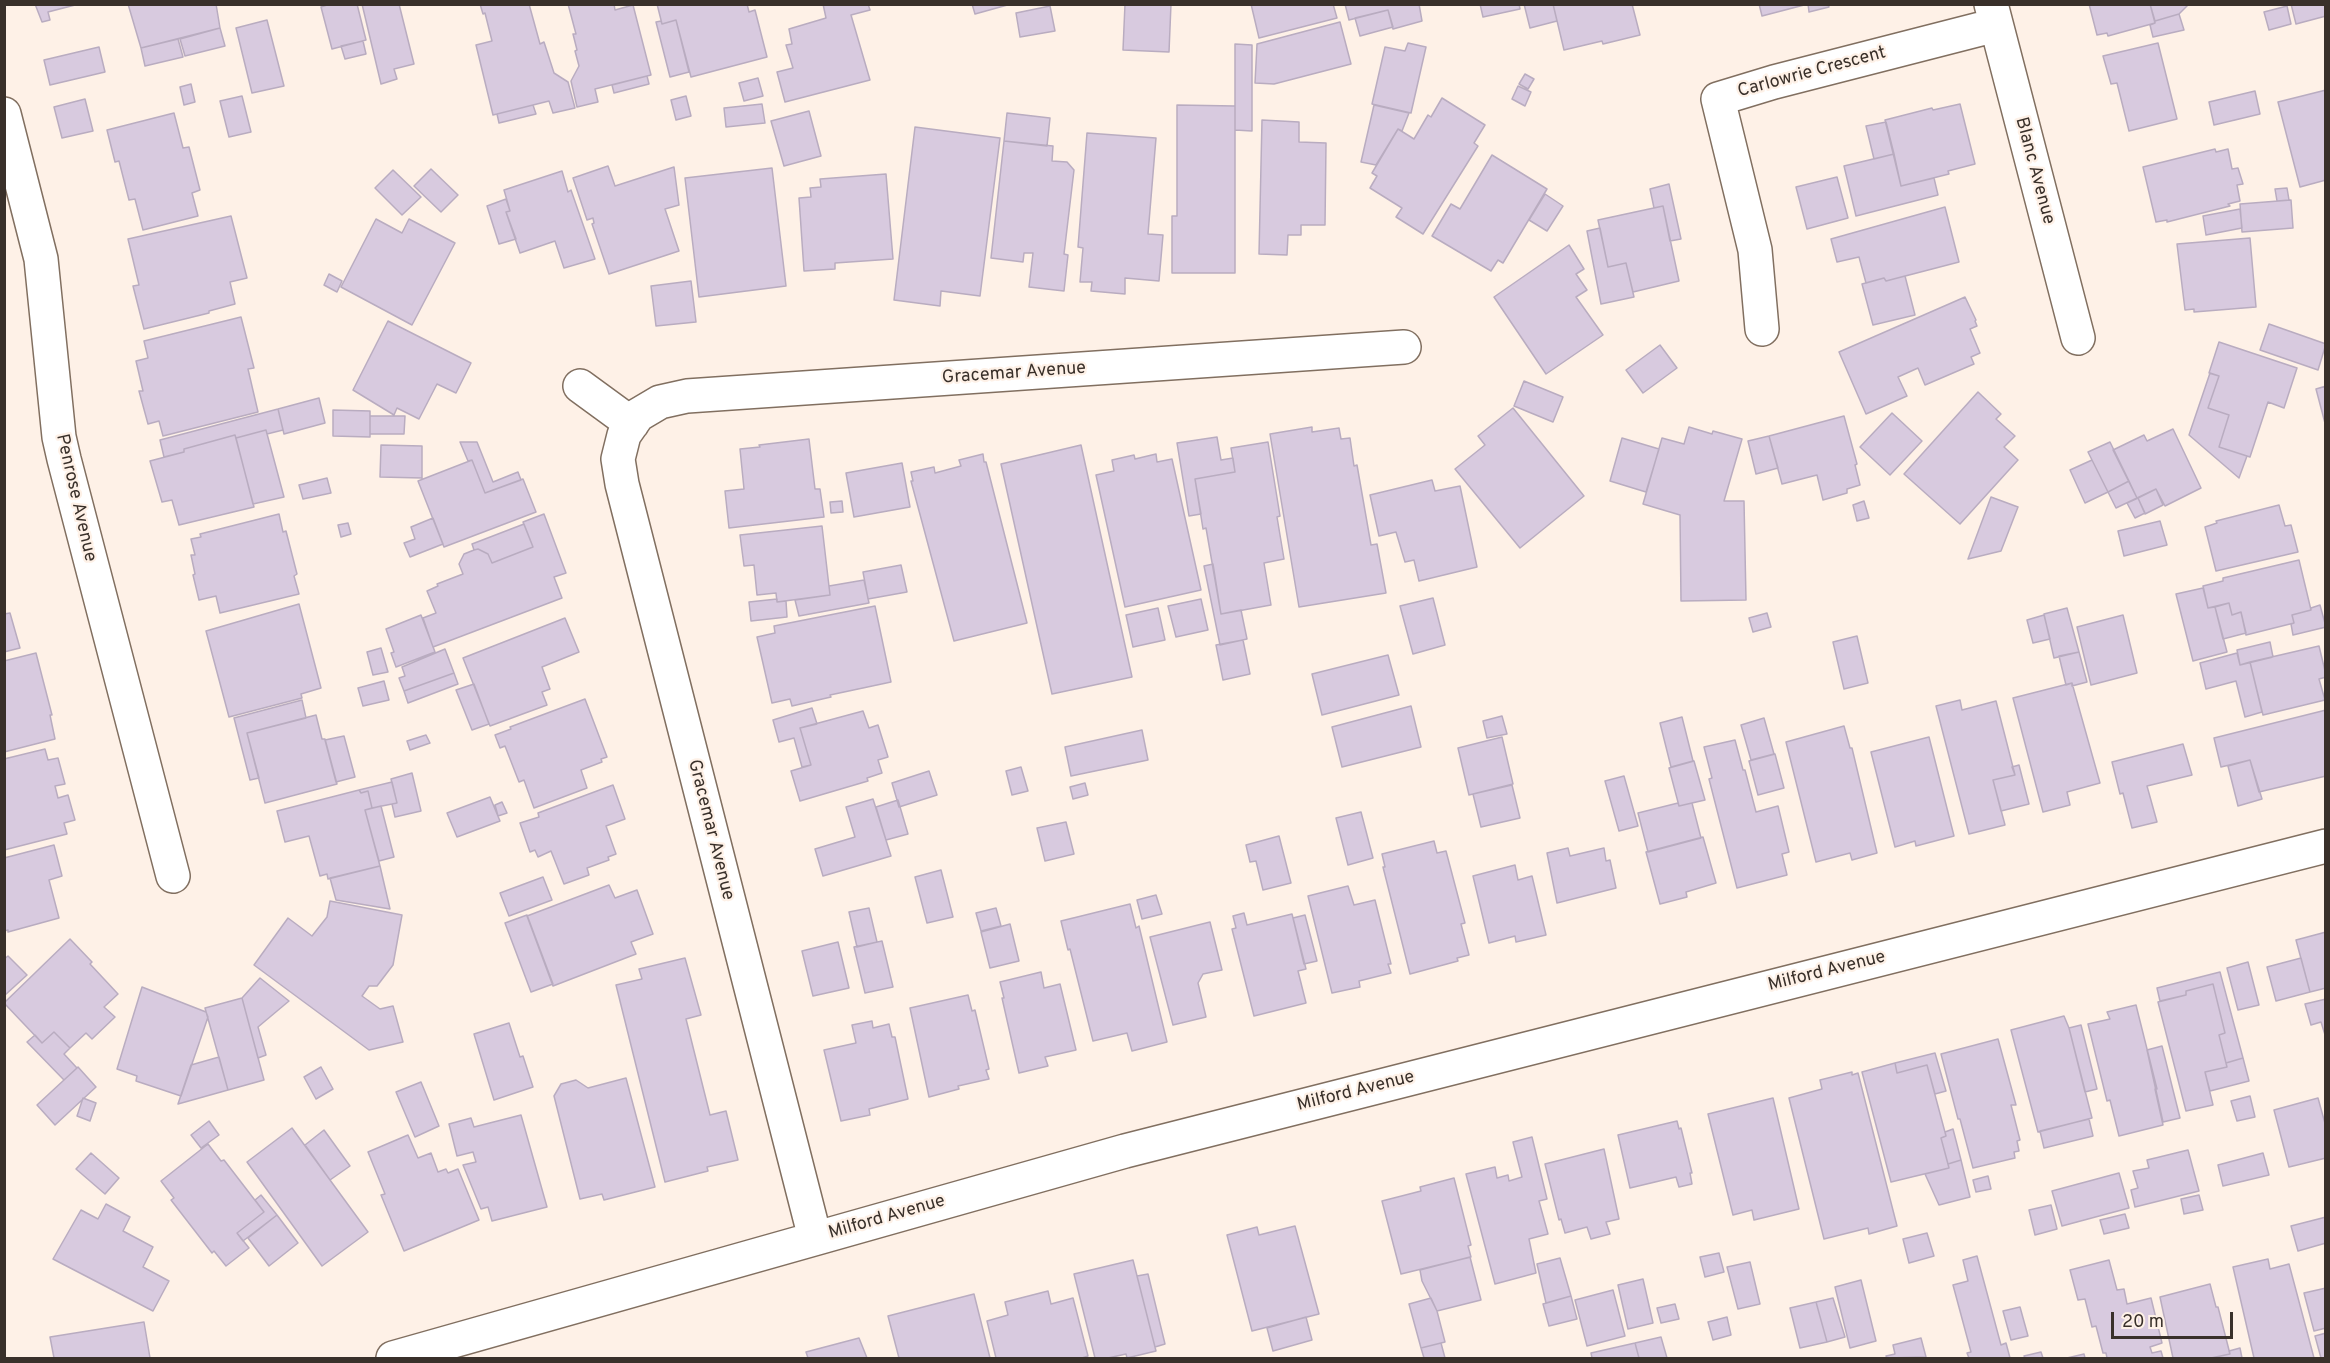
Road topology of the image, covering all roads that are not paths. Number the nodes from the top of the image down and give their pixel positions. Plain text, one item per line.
1 (1993, 15) edge
2 (4, 114) edge
3 (1762, 329) dead end
4 (2078, 338) dead end
5 (1404, 347) dead end
6 (580, 386) dead end
7 (632, 424) junction
8 (2325, 846) edge
9 (173, 876) dead end
10 (814, 1238) junction
11 (393, 1359) edge

1 - 3 street, Carlowrie Crescent
1 - 4 street, Blanc Avenue
2 - 9 street, Penrose Avenue
5 - 7 street, Gracemar Avenue
6 - 7 street
7 - 10 street, Gracemar Avenue
8 - 10 street, Milford Avenue
10 - 11 street, Milford Avenue

